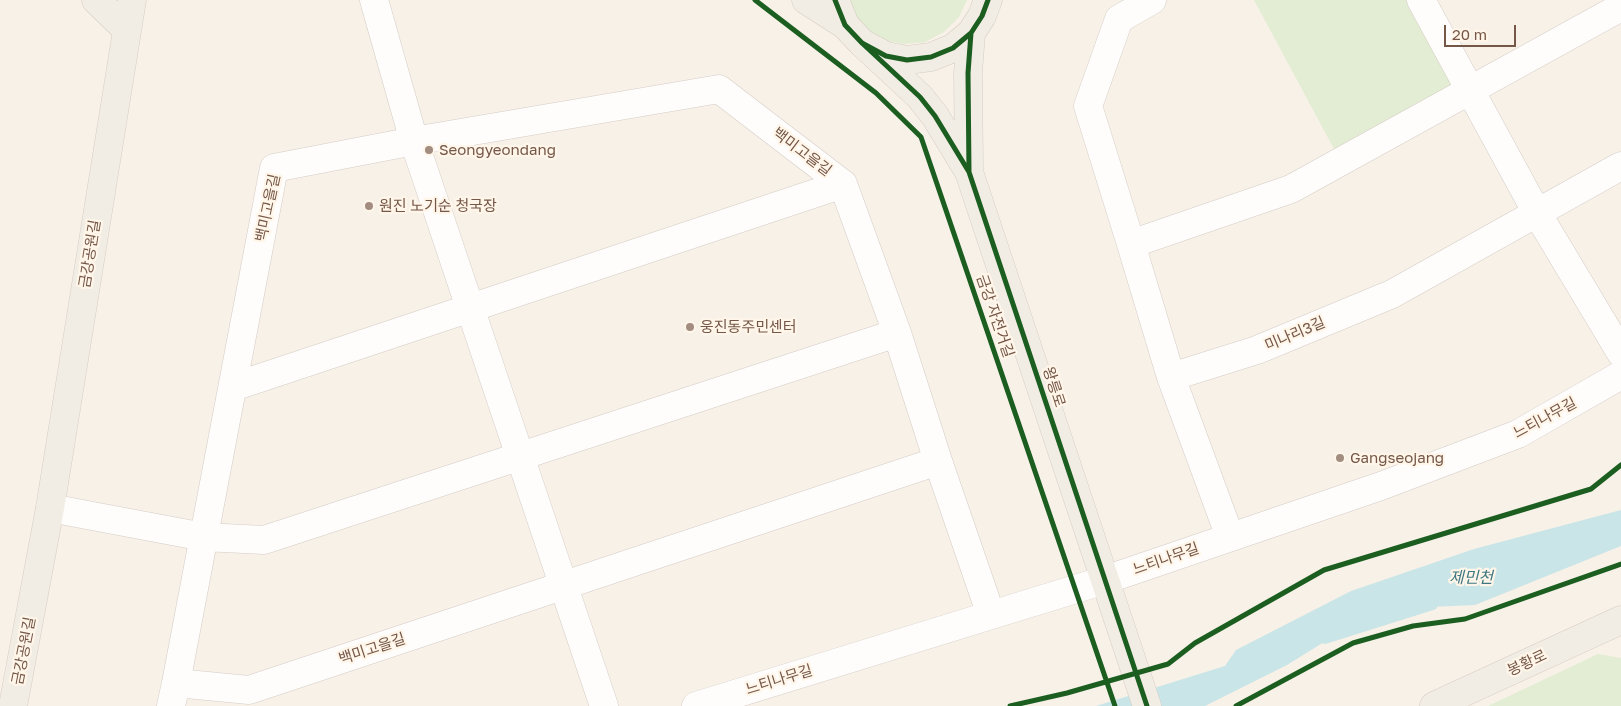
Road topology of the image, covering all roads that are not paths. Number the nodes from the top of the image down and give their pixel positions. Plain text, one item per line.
1 (96, 0) edge
2 (132, 0) edge
3 (374, 0) edge
4 (806, 0) edge
5 (834, 0) edge
6 (988, 0) edge
7 (1152, 0) edge
8 (1421, 0) edge
9 (1621, 7) edge
10 (126, 29) junction
11 (971, 33) junction
12 (854, 34) junction
13 (1472, 90) junction
14 (414, 141) junction
15 (1621, 166) edge
16 (969, 172) junction
17 (843, 184) junction
18 (1537, 213) junction
19 (1131, 244) junction
20 (471, 308) junction
21 (897, 333) junction
22 (1621, 353) edge
23 (1621, 376) edge
24 (1171, 377) junction
25 (233, 387) junction
26 (520, 457) junction
27 (938, 461) junction
28 (50, 508) junction
29 (204, 537) junction
30 (1230, 537) junction
31 (1105, 580) junction
32 (564, 586) junction
33 (991, 615) junction
34 (1621, 620) edge
35 (173, 695) edge
36 (13, 706) edge
37 (604, 706) edge
38 (696, 706) edge
39 (1147, 706) edge
40 (1434, 706) edge

1 - 10 main road
2 - 10 main road, 금강공원길
3 - 14 street
4 - 12 main road
5 - 12 main road
6 - 11 main road
7 - 19 street
8 - 13 street
9 - 13 street
10 - 28 main road, 금강공원길
11 - 12 main road
11 - 16 main road
12 - 16 main road
13 - 18 street
13 - 19 street
14 - 17 street, 백미고을길
14 - 20 street
14 - 25 street, 백미고을길
15 - 18 street, 미나리3길
16 - 31 main road, 왕릉로
17 - 20 street, 백미고을길
17 - 21 street
18 - 22 street
18 - 24 street, 미나리3길
19 - 24 street
20 - 25 street, 백미고을길
20 - 26 street
21 - 26 street
21 - 27 street
23 - 30 street, 느티나무길
24 - 30 street
25 - 29 street, 백미고을길
26 - 29 street
26 - 32 street
27 - 32 street, 백미고을길
27 - 33 street
28 - 29 street
28 - 36 main road, 금강공원길
29 - 35 street, 백미고을길
30 - 31 street, 느티나무길
31 - 33 street, 느티나무길
31 - 39 main road, 왕릉로
32 - 35 street, 백미고을길
32 - 37 street
33 - 38 street, 느티나무길
34 - 40 main road, 봉황로

